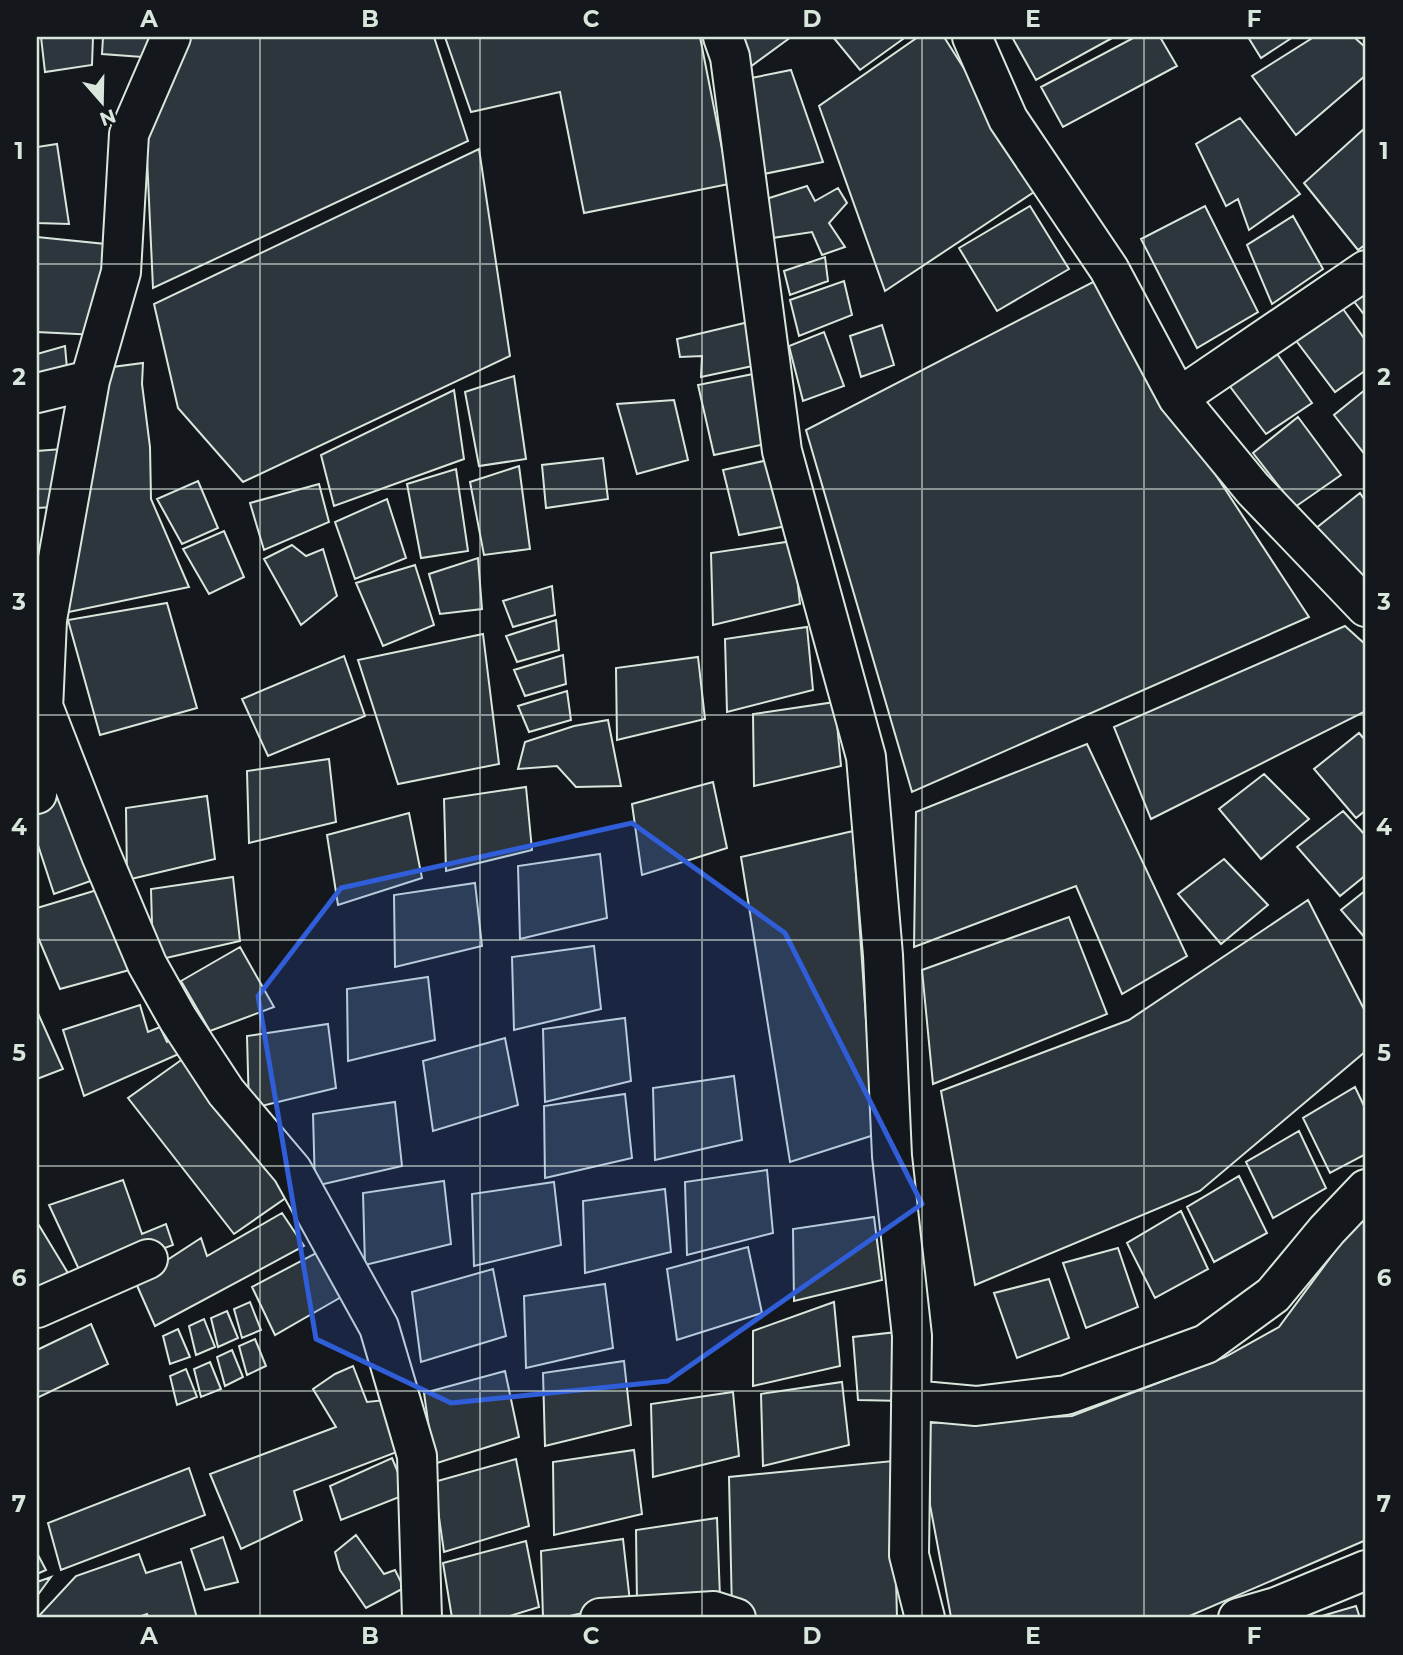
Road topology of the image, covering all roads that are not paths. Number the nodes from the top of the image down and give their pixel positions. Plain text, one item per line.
1 (171, 37) edge
2 (723, 37) edge
3 (972, 37) edge
4 (1366, 270) edge
5 (90, 380) junction
6 (37, 393) edge
7 (1178, 398) junction
8 (1366, 607) edge
9 (43, 706) junction
10 (38, 783) edge
11 (1366, 1189) edge
12 (148, 1259) dead end
13 (37, 1308) edge
14 (911, 1400) junction
15 (1366, 1570) edge
16 (422, 1618) edge
17 (600, 1618) edge
18 (736, 1618) edge
19 (925, 1618) edge
20 (1238, 1618) edge

1 - 5 street
2 - 14 street
3 - 7 street
4 - 7 street
5 - 6 street
5 - 9 street
7 - 8 street
9 - 10 street
9 - 16 street
11 - 14 street
12 - 13 street
14 - 19 street
15 - 20 street
17 - 18 street

